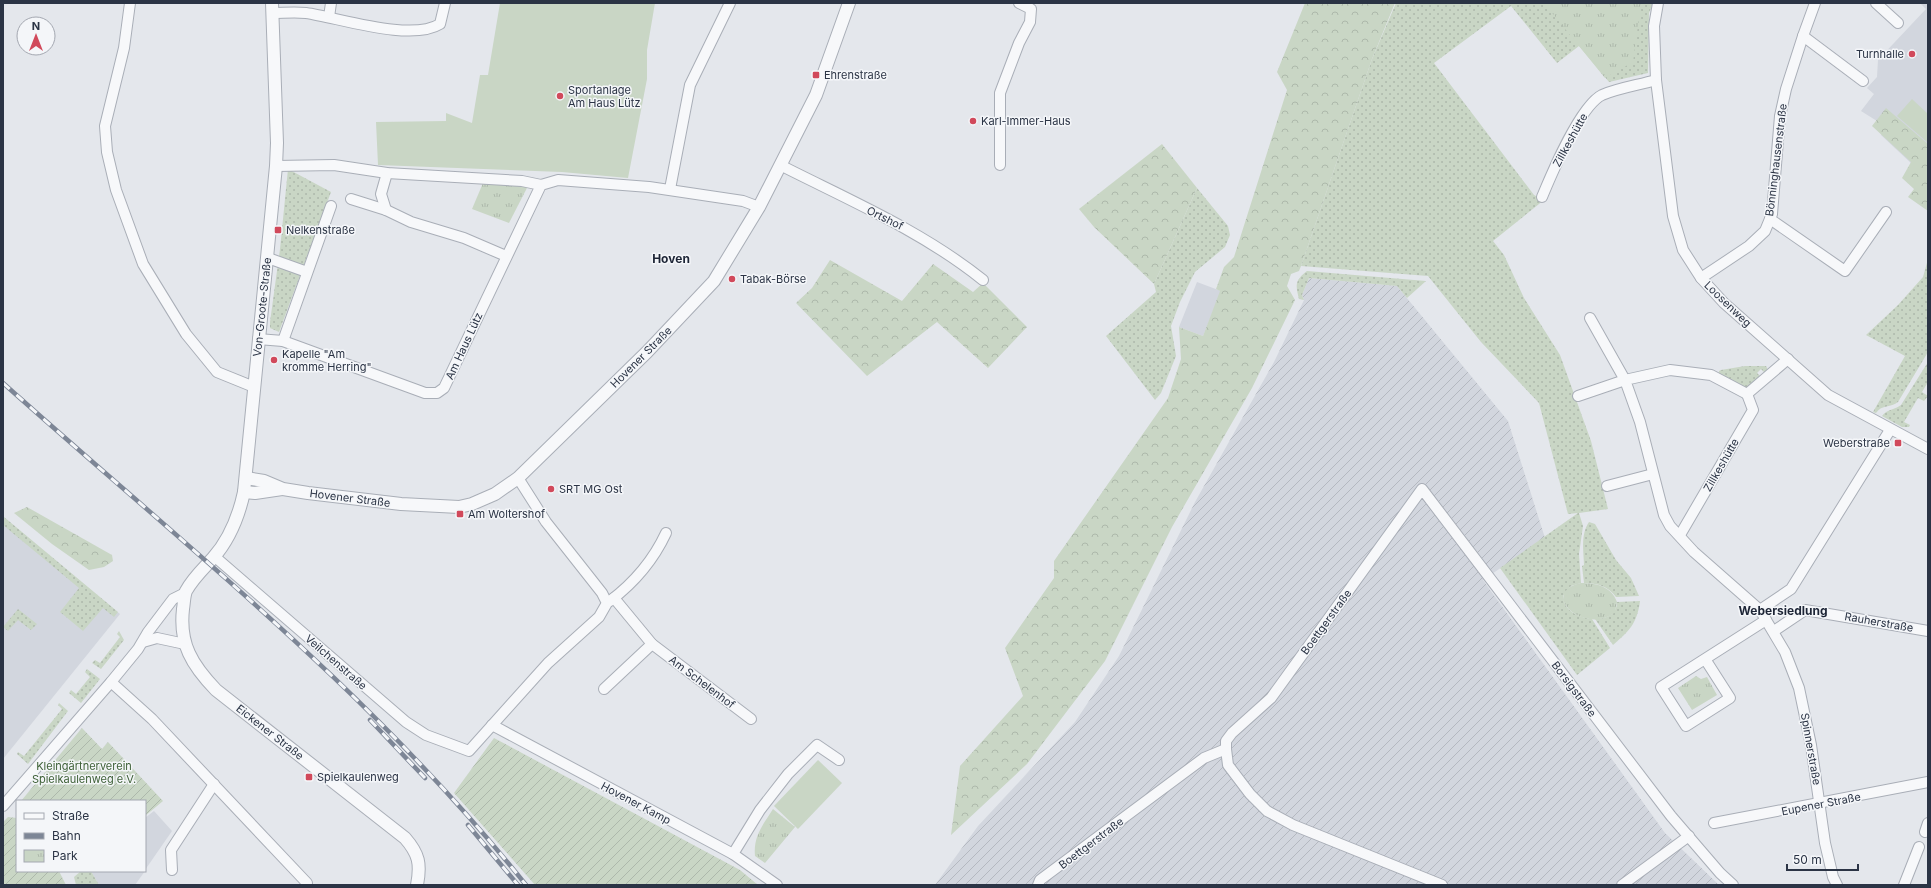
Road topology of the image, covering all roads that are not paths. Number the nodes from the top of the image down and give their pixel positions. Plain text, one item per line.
1 (130, 3) edge
2 (331, 3) edge
3 (445, 3) edge
4 (730, 3) edge
5 (850, 3) edge
6 (1019, 3) edge
7 (1658, 3) edge
8 (1816, 3) edge
9 (1876, 3) edge
10 (272, 8) edge
11 (329, 17) junction
12 (1898, 23) dead end
13 (1803, 36) junction
14 (1656, 80) junction
15 (1863, 81) dead end
16 (780, 165) junction
17 (1000, 165) dead end
18 (276, 166) junction
19 (387, 173) junction
20 (541, 185) junction
21 (670, 189) junction
22 (1542, 197) dead end
23 (350, 199) dead end
24 (331, 206) dead end
25 (759, 207) junction
26 (386, 210) junction
27 (1886, 212) dead end
28 (1770, 219) junction
29 (506, 256) junction
30 (268, 258) junction
31 (307, 272) junction
32 (1701, 278) junction
33 (983, 280) dead end
34 (1590, 318) dead end
35 (258, 339) junction
36 (283, 341) junction
37 (1788, 359) junction
38 (1625, 380) junction
39 (254, 387) junction
40 (1747, 394) junction
41 (1578, 396) dead end
42 (1890, 430) junction
43 (1928, 449) edge
44 (1653, 474) junction
45 (246, 478) junction
46 (518, 478) junction
47 (1607, 486) dead end
48 (283, 489) junction
49 (1422, 489) joint
50 (244, 492) junction
51 (666, 533) dead end
52 (1680, 535) junction
53 (214, 556) junction
54 (185, 593) junction
55 (610, 601) junction
56 (1760, 610) junction
57 (1766, 620) junction
58 (1774, 631) junction
59 (1928, 631) edge
60 (142, 642) junction
61 (185, 644) junction
62 (652, 644) junction
63 (1706, 659) junction
64 (111, 682) junction
65 (604, 689) dead end
66 (751, 719) dead end
67 (492, 725) junction
68 (1226, 749) junction
69 (838, 760) dead end
70 (1928, 782) edge
71 (214, 784) junction
72 (1820, 804) junction
73 (3, 806) edge
74 (1714, 823) dead end
75 (1688, 836) junction
76 (1919, 847) dead end
77 (733, 854) junction
78 (172, 870) dead end
79 (307, 883) dead end
80 (417, 885) edge
81 (777, 885) edge
82 (1038, 885) edge
83 (1442, 885) edge
84 (1622, 885) edge
85 (1733, 885) edge
86 (1837, 885) edge
87 (1904, 885) edge

1 - 39 street
2 - 11 street
3 - 11 street
4 - 21 street
5 - 16 street, Hovener Straße
6 - 17 street
7 - 14 street, Loosenweg
8 - 13 street, Bönninghausenstraße
9 - 12 street
10 - 11 street
10 - 18 street, Von-Groote-Straße
13 - 15 street
13 - 28 street, Bönninghausenstraße
14 - 22 street, Zillkeshütte
14 - 32 street, Loosenweg
16 - 25 street, Hovener Straße
16 - 33 street, Ortshof
18 - 19 street
18 - 30 street, Von-Groote-Straße
19 - 20 street
19 - 26 street
20 - 21 street
20 - 29 street, Am Haus Lütz
21 - 25 street
23 - 26 street
24 - 31 street
25 - 46 street, Hovener Straße
26 - 29 street
27 - 28 street
28 - 32 street, Bönninghausenstraße
29 - 36 street, Am Haus Lütz
30 - 31 street
30 - 35 street, Von-Groote-Straße
31 - 36 street
32 - 37 street, Loosenweg
34 - 38 street
35 - 36 street, Am Haus Lütz
35 - 39 street, Von-Groote-Straße
37 - 40 street
37 - 42 street, Loosenweg
38 - 40 street
38 - 41 street
38 - 44 street
39 - 45 street, Von-Groote-Straße
40 - 52 street, Zillkeshütte
42 - 43 street, Loosenweg
42 - 56 street
44 - 47 street
44 - 52 street
45 - 48 street, Hovener Straße
45 - 50 street, Von-Groote-Straße
46 - 48 street, Hovener Straße
46 - 55 street
48 - 50 street, Hovener Straße
49 - 68 street, Boettgerstraße
49 - 75 street, Borsigstraße
50 - 53 street, Von-Groote-Straße
51 - 55 street
52 - 56 street, Spinnerstraße
53 - 54 street, Von-Groote-Straße
53 - 67 street, Veilchenstraße
54 - 60 street
54 - 61 street, Eickener Straße
55 - 62 street, Am Schelenhof
55 - 67 street
56 - 57 street, Spinnerstraße
57 - 58 street, Spinnerstraße
57 - 63 street
58 - 59 street, Rauherstraße
58 - 72 street, Spinnerstraße
60 - 61 street
60 - 64 street
61 - 80 street, Eickener Straße
62 - 65 street
62 - 66 street, Am Schelenhof
63 - 63 street
64 - 71 street
64 - 73 street
67 - 77 street, Hovener Kamp
68 - 82 street, Boettgerstraße
68 - 83 street
69 - 77 street
70 - 72 street, Eupener Straße
71 - 78 street
71 - 79 street
72 - 74 street, Eupener Straße
72 - 86 street, Spinnerstraße
75 - 84 street
75 - 85 street, Borsigstraße
76 - 87 street
77 - 81 street, Hovener Kamp

